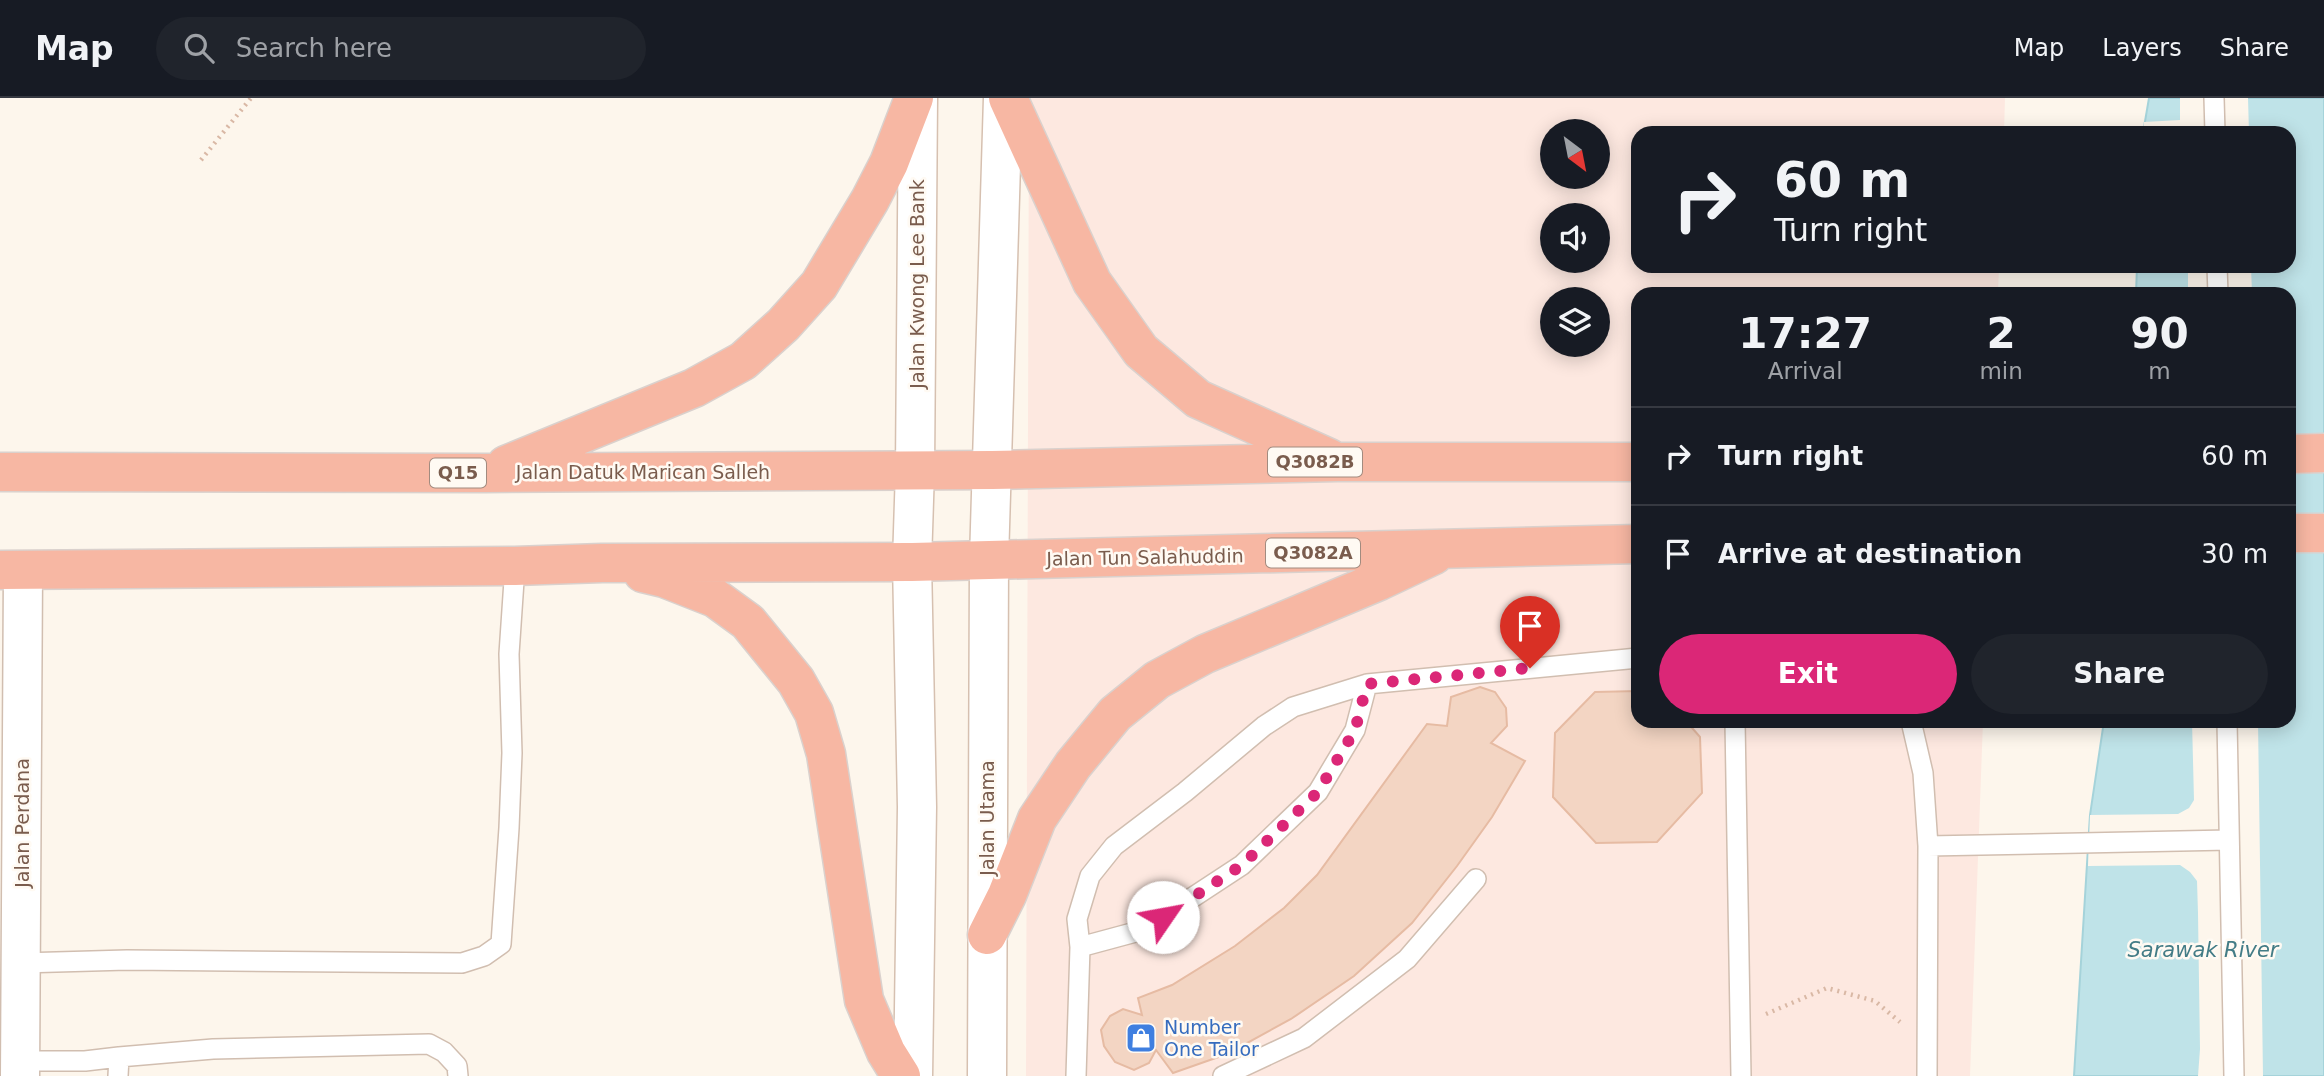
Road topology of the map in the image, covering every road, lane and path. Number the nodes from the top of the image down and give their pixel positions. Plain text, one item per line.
1 (251, 98) edge
2 (916, 98) edge
3 (1006, 98) edge
4 (2214, 98) edge
5 (2215, 126) edge
6 (201, 160) dead end
7 (2324, 453) edge
8 (2296, 454) edge
9 (1337, 462) junction
10 (1631, 462) edge
11 (915, 470) junction
12 (992, 470) junction
13 (0, 472) edge
14 (485, 473) junction
15 (2296, 533) edge
16 (2324, 533) edge
17 (1631, 544) edge
18 (1446, 550) junction
19 (989, 560) junction
20 (912, 562) junction
21 (602, 563) junction
22 (515, 566) junction
23 (11, 571) edge
24 (1631, 659) edge
25 (1367, 684) junction
26 (1735, 728) edge
27 (1913, 728) edge
28 (2227, 728) edge
29 (2229, 840) junction
30 (1928, 846) junction
31 (1476, 879) dead end
32 (987, 934) junction
33 (1080, 947) junction
34 (21, 963) junction
35 (1739, 1026) junction
36 (1927, 1046) junction
37 (119, 1067) edge
38 (20, 1069) edge
39 (457, 1076) edge
40 (901, 1076) edge
41 (913, 1076) edge
42 (987, 1076) edge
43 (1076, 1076) edge
44 (1223, 1076) edge
45 (1741, 1076) edge
46 (1927, 1076) edge
47 (2234, 1076) edge

1 - 6 path
2 - 11 main road, Jalan Kwong Lee Bank
2 - 14 highway
3 - 9 highway
3 - 12 main road
4 - 5 lane
7 - 8 highway
9 - 10 highway, Q3082B
9 - 12 highway, Q3082B
11 - 12 highway, Jalan Datuk Marican Salleh / Q15
11 - 14 highway, Jalan Datuk Marican Salleh / Q15
11 - 20 main road, Jalan Kwong Lee Bank
12 - 19 main road, Jalan Utama
13 - 14 highway, Jalan Datuk Marican Salleh / Q15
15 - 16 highway
17 - 18 highway, Jalan Tun Salahuddin / Q3082A
18 - 19 highway, Jalan Tun Salahuddin / Q3082A
18 - 32 highway
19 - 20 highway
19 - 32 main road, Jalan Utama
20 - 21 highway
20 - 41 main road
21 - 22 highway
21 - 40 highway
22 - 23 highway
22 - 34 lane
23 - 34 main road, Jalan Perdana
24 - 25 lane
25 - 33 lane
25 - 33 lane
26 - 35 lane
27 - 30 lane
28 - 29 lane
29 - 30 lane
29 - 47 lane
30 - 36 lane
31 - 44 lane
32 - 42 main road, Jalan Utama
33 - 43 lane
34 - 38 main road, Jalan Perdana
35 - 36 path
35 - 45 lane
36 - 46 lane
37 - 38 lane
37 - 39 lane

